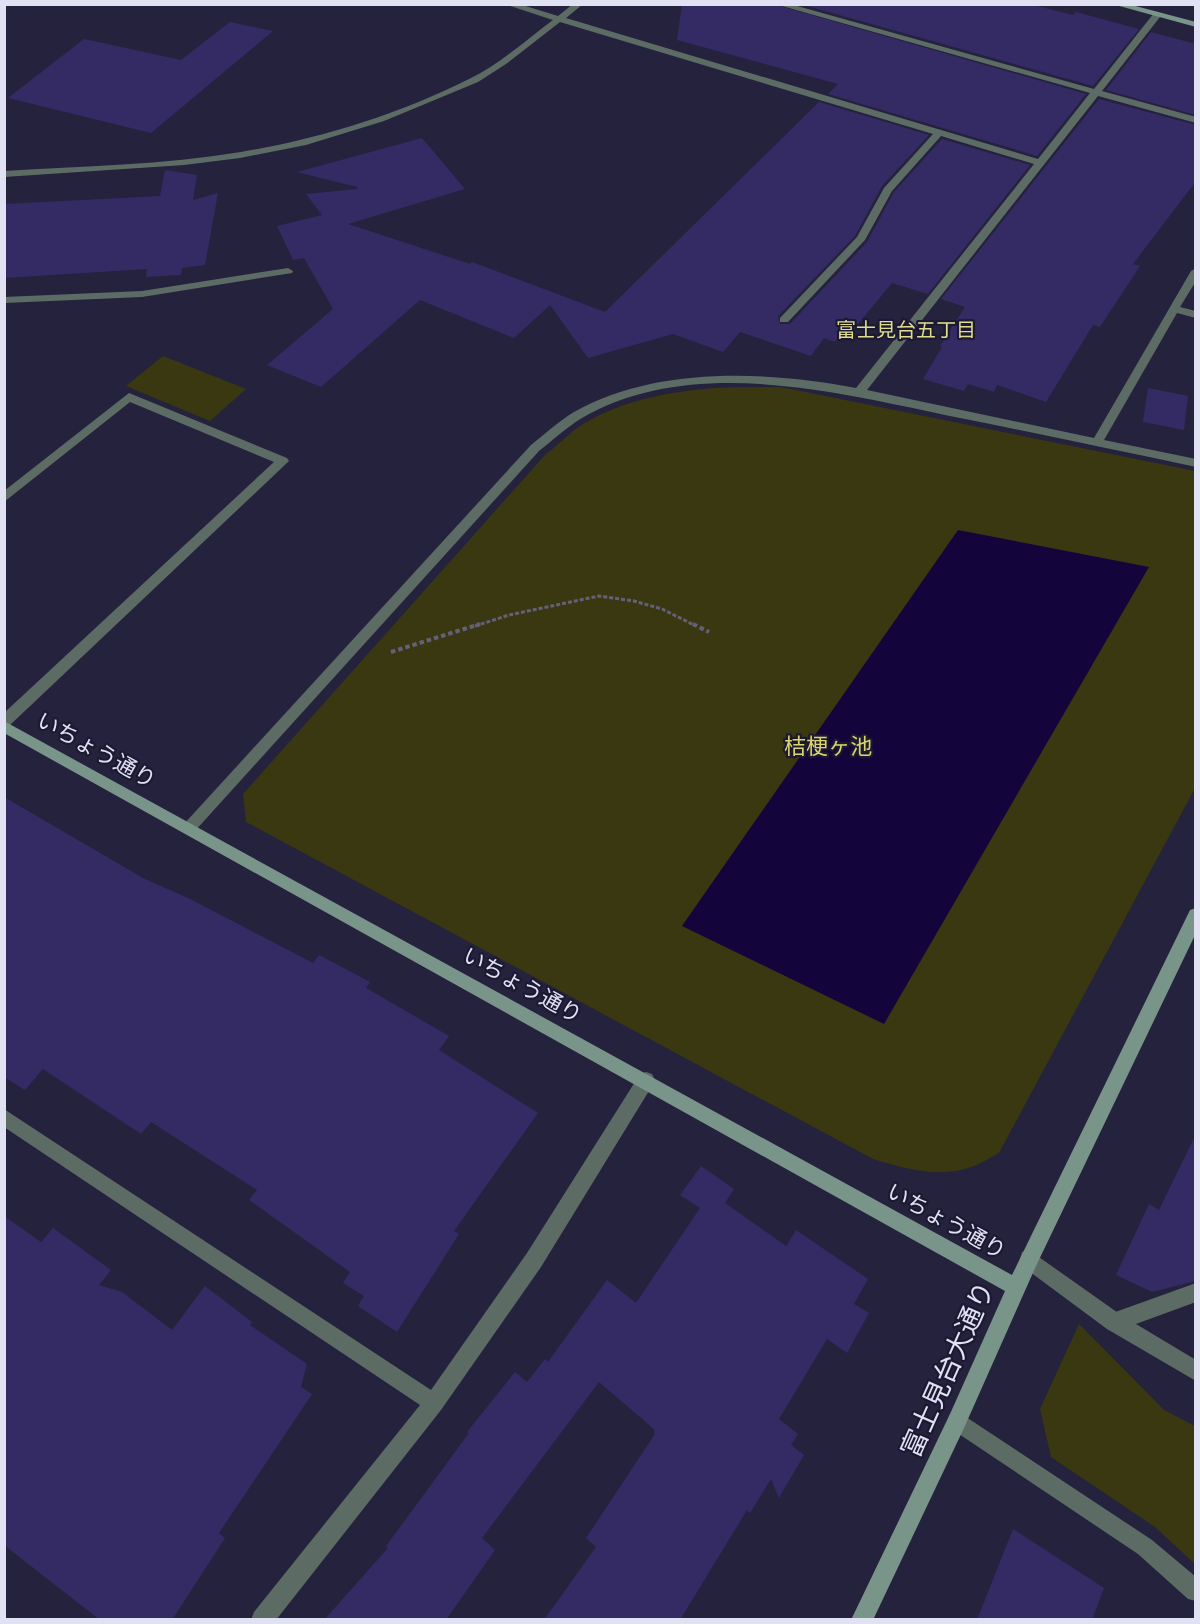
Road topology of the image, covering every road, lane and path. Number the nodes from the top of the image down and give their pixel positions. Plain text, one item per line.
1 (508, 4) edge
2 (579, 4) edge
3 (779, 4) edge
4 (1116, 4) edge
5 (1157, 15) junction
6 (558, 20) junction
7 (1196, 25) edge
8 (1096, 93) junction
9 (1196, 120) edge
10 (939, 133) junction
11 (1041, 163) junction
12 (4, 174) edge
13 (288, 271) dead end
14 (1196, 272) edge
15 (4, 300) edge
16 (1174, 309) junction
17 (1196, 315) edge
18 (784, 320) dead end
19 (860, 392) junction
20 (1097, 442) junction
21 (1196, 463) edge
22 (4, 498) edge
23 (709, 632) dead end
24 (390, 653) dead end
25 (4, 724) edge
26 (189, 828) junction
27 (1196, 915) edge
28 (646, 1080) junction
29 (4, 1117) edge
30 (1029, 1259) junction
31 (1016, 1287) junction
32 (1196, 1292) edge
33 (1114, 1322) junction
34 (1196, 1371) edge
35 (434, 1403) junction
36 (957, 1421) junction
37 (1196, 1591) edge
38 (262, 1620) edge
39 (862, 1620) edge

1 - 6 street
2 - 6 street
3 - 8 street
4 - 5 street
5 - 7 street
5 - 8 street
6 - 10 street
6 - 12 street
8 - 9 street
8 - 11 street
10 - 11 street
10 - 18 street
11 - 19 street
13 - 15 street
14 - 16 street
16 - 17 street
16 - 20 street
19 - 20 street
19 - 26 street
20 - 21 street
22 - 25 street
23 - 24 path
25 - 26 street, いちょう通り
26 - 28 street, いちょう通り
27 - 30 street, 富士見台大通り
28 - 31 street, いちょう通り
28 - 35 street
29 - 35 street
30 - 31 street, 富士見台大通り
30 - 33 street
31 - 36 street, 富士見台大通り
32 - 33 street
33 - 34 street
35 - 38 street
36 - 37 street
36 - 39 street, 富士見台大通り

